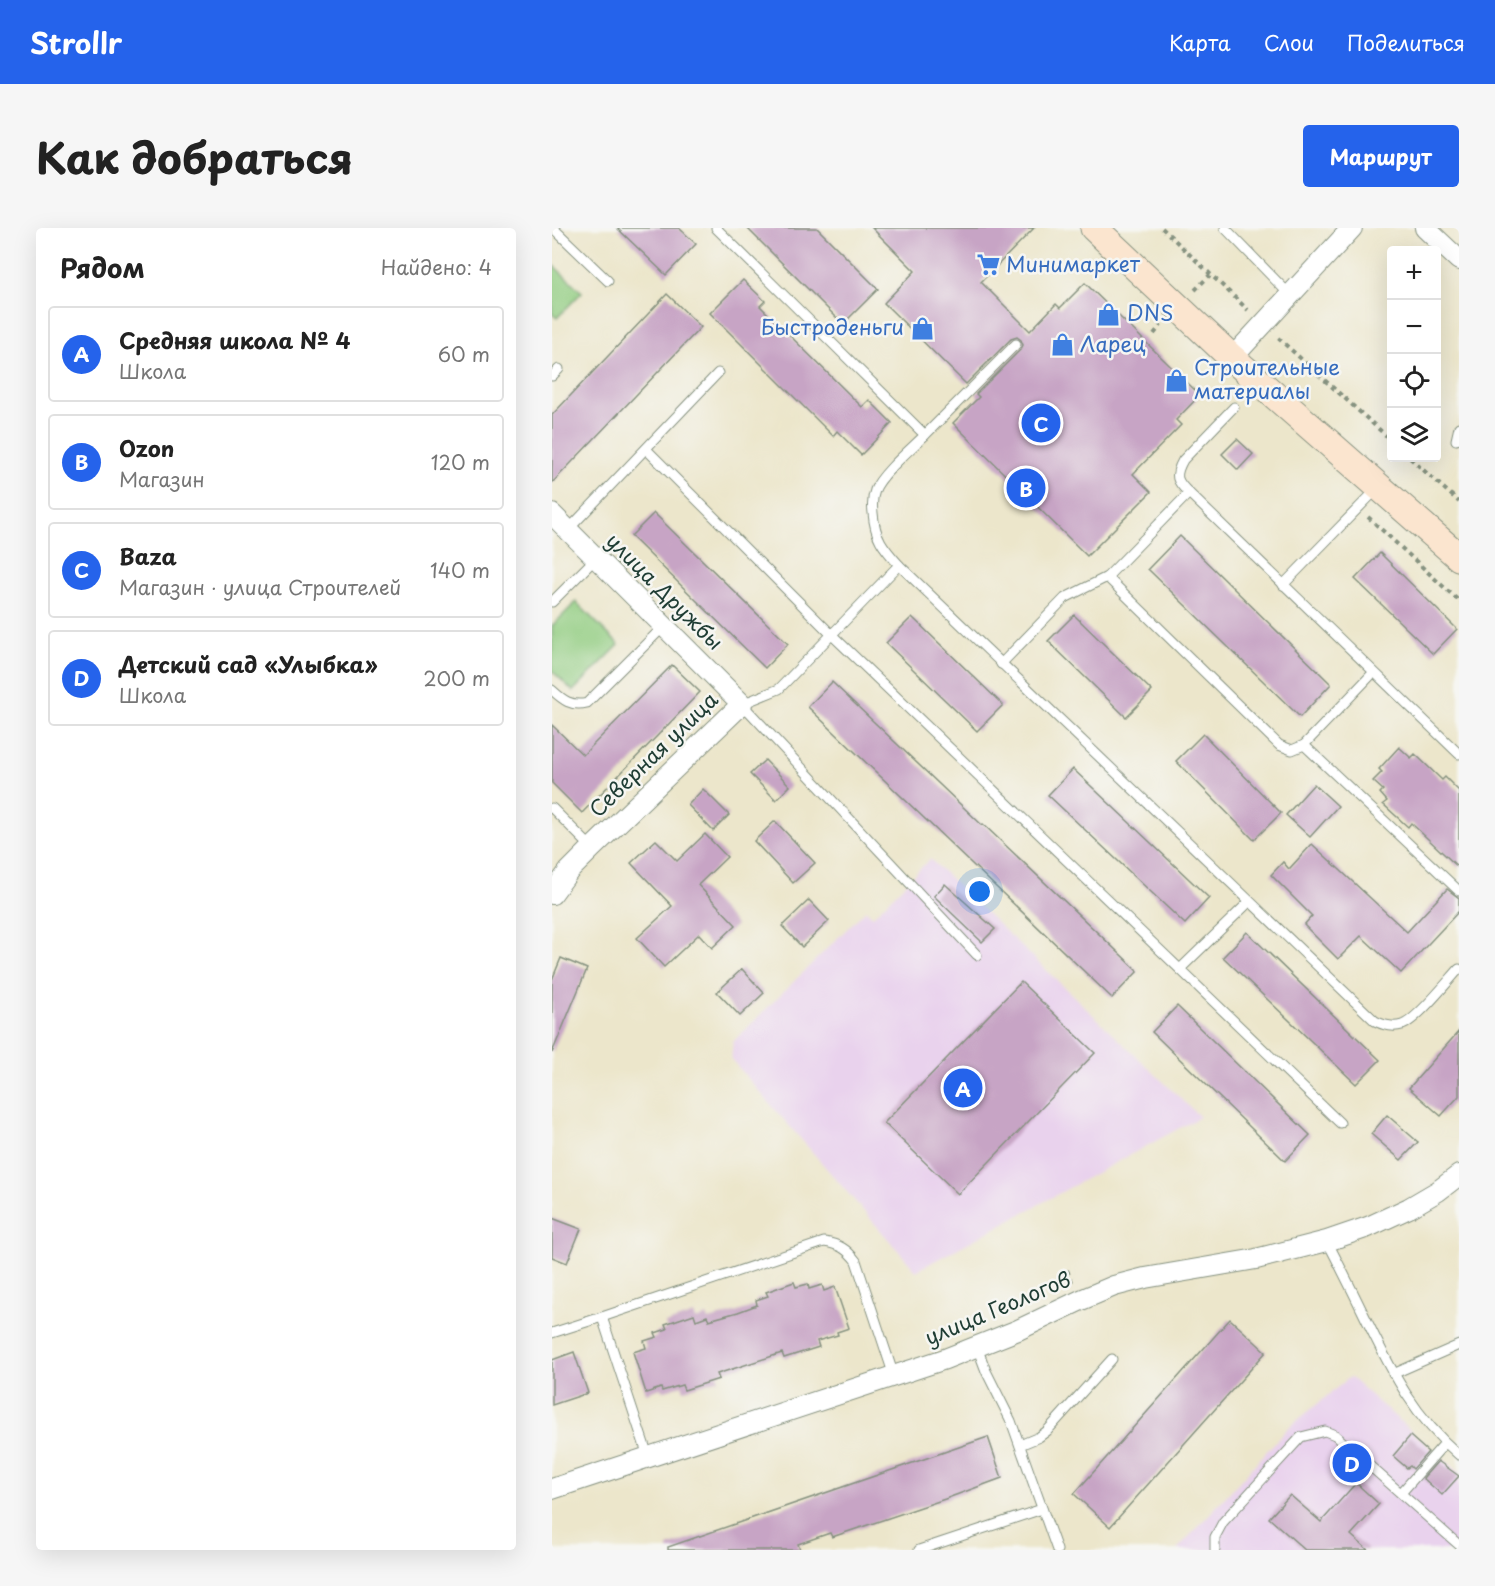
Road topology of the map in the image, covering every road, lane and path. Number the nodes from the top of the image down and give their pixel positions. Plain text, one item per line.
1 (553, 228) edge
2 (716, 228) edge
3 (1094, 228) edge
4 (1225, 228) edge
5 (1352, 228) edge
6 (1425, 228) edge
7 (1459, 260) edge
8 (608, 281) dead end
9 (1289, 294) junction
10 (1016, 344) dead end
11 (1232, 357) junction
12 (718, 374) dead end
13 (1233, 407) dead end
14 (1459, 427) edge
15 (925, 435) junction
16 (1456, 440) dead end
17 (646, 449) junction
18 (1414, 462) edge
19 (1380, 486) junction
20 (1189, 493) junction
21 (1459, 502) edge
22 (1358, 509) junction
23 (552, 514) edge
24 (568, 530) junction
25 (1459, 557) edge
26 (596, 558) junction
27 (899, 565) junction
28 (1107, 577) junction
29 (1283, 585) junction
30 (1459, 601) edge
31 (552, 602) edge
32 (664, 626) junction
33 (832, 635) junction
34 (1001, 664) junction
35 (1373, 673) junction
36 (552, 690) edge
37 (742, 704) junction
38 (1304, 746) junction
39 (1459, 754) edge
40 (552, 808) edge
41 (592, 848) junction
42 (1459, 891) edge
43 (552, 894) edge
44 (1249, 902) junction
45 (977, 955) dead end
46 (1180, 969) junction
47 (1459, 969) edge
48 (1340, 1124) dead end
49 (1459, 1175) edge
50 (1327, 1241) junction
51 (602, 1317) junction
52 (552, 1333) edge
53 (1459, 1345) edge
54 (977, 1347) junction
55 (1112, 1359) dead end
56 (1393, 1374) junction
57 (894, 1376) junction
58 (1445, 1443) junction
59 (1020, 1445) junction
60 (1459, 1455) edge
61 (648, 1456) junction
62 (552, 1489) edge
63 (1401, 1493) junction
64 (1042, 1509) junction
65 (1459, 1545) edge
66 (919, 1550) edge
67 (1057, 1550) edge
68 (1215, 1550) edge

1 - 8 lane
2 - 15 lane
3 - 11 main road
4 - 9 lane
5 - 9 street
6 - 7 street
9 - 11 street
10 - 15 lane
11 - 19 main road
12 - 17 lane
13 - 20 lane
14 - 16 lane
15 - 27 lane
17 - 24 lane
17 - 33 lane
18 - 21 path
19 - 22 lane
19 - 25 main road
20 - 28 lane
20 - 29 lane
22 - 29 lane
22 - 30 path
23 - 24 street, улица Дружбы
24 - 26 street, улица Дружбы
26 - 31 lane
26 - 32 street, улица Дружбы
27 - 33 lane
27 - 34 lane
28 - 34 lane
28 - 38 lane
29 - 35 lane
32 - 36 lane
32 - 37 street, улица Дружбы
33 - 37 lane
33 - 46 lane
34 - 44 lane
35 - 38 lane
35 - 39 lane
37 - 41 street, Северная улица
37 - 45 lane
38 - 42 lane
40 - 41 lane
41 - 43 street, Северная улица
44 - 46 lane
44 - 47 lane
46 - 48 lane
49 - 50 street, улица Геологов
50 - 54 street, улица Геологов
50 - 56 lane
51 - 52 lane
51 - 57 lane
51 - 61 lane
53 - 56 lane
54 - 57 street, улица Геологов
54 - 59 lane
55 - 59 lane
56 - 58 lane
57 - 61 street, улица Геологов
58 - 60 lane
58 - 63 lane
59 - 64 lane
61 - 62 street, улица Геологов
63 - 65 lane
63 - 68 lane
64 - 66 lane
64 - 67 lane

